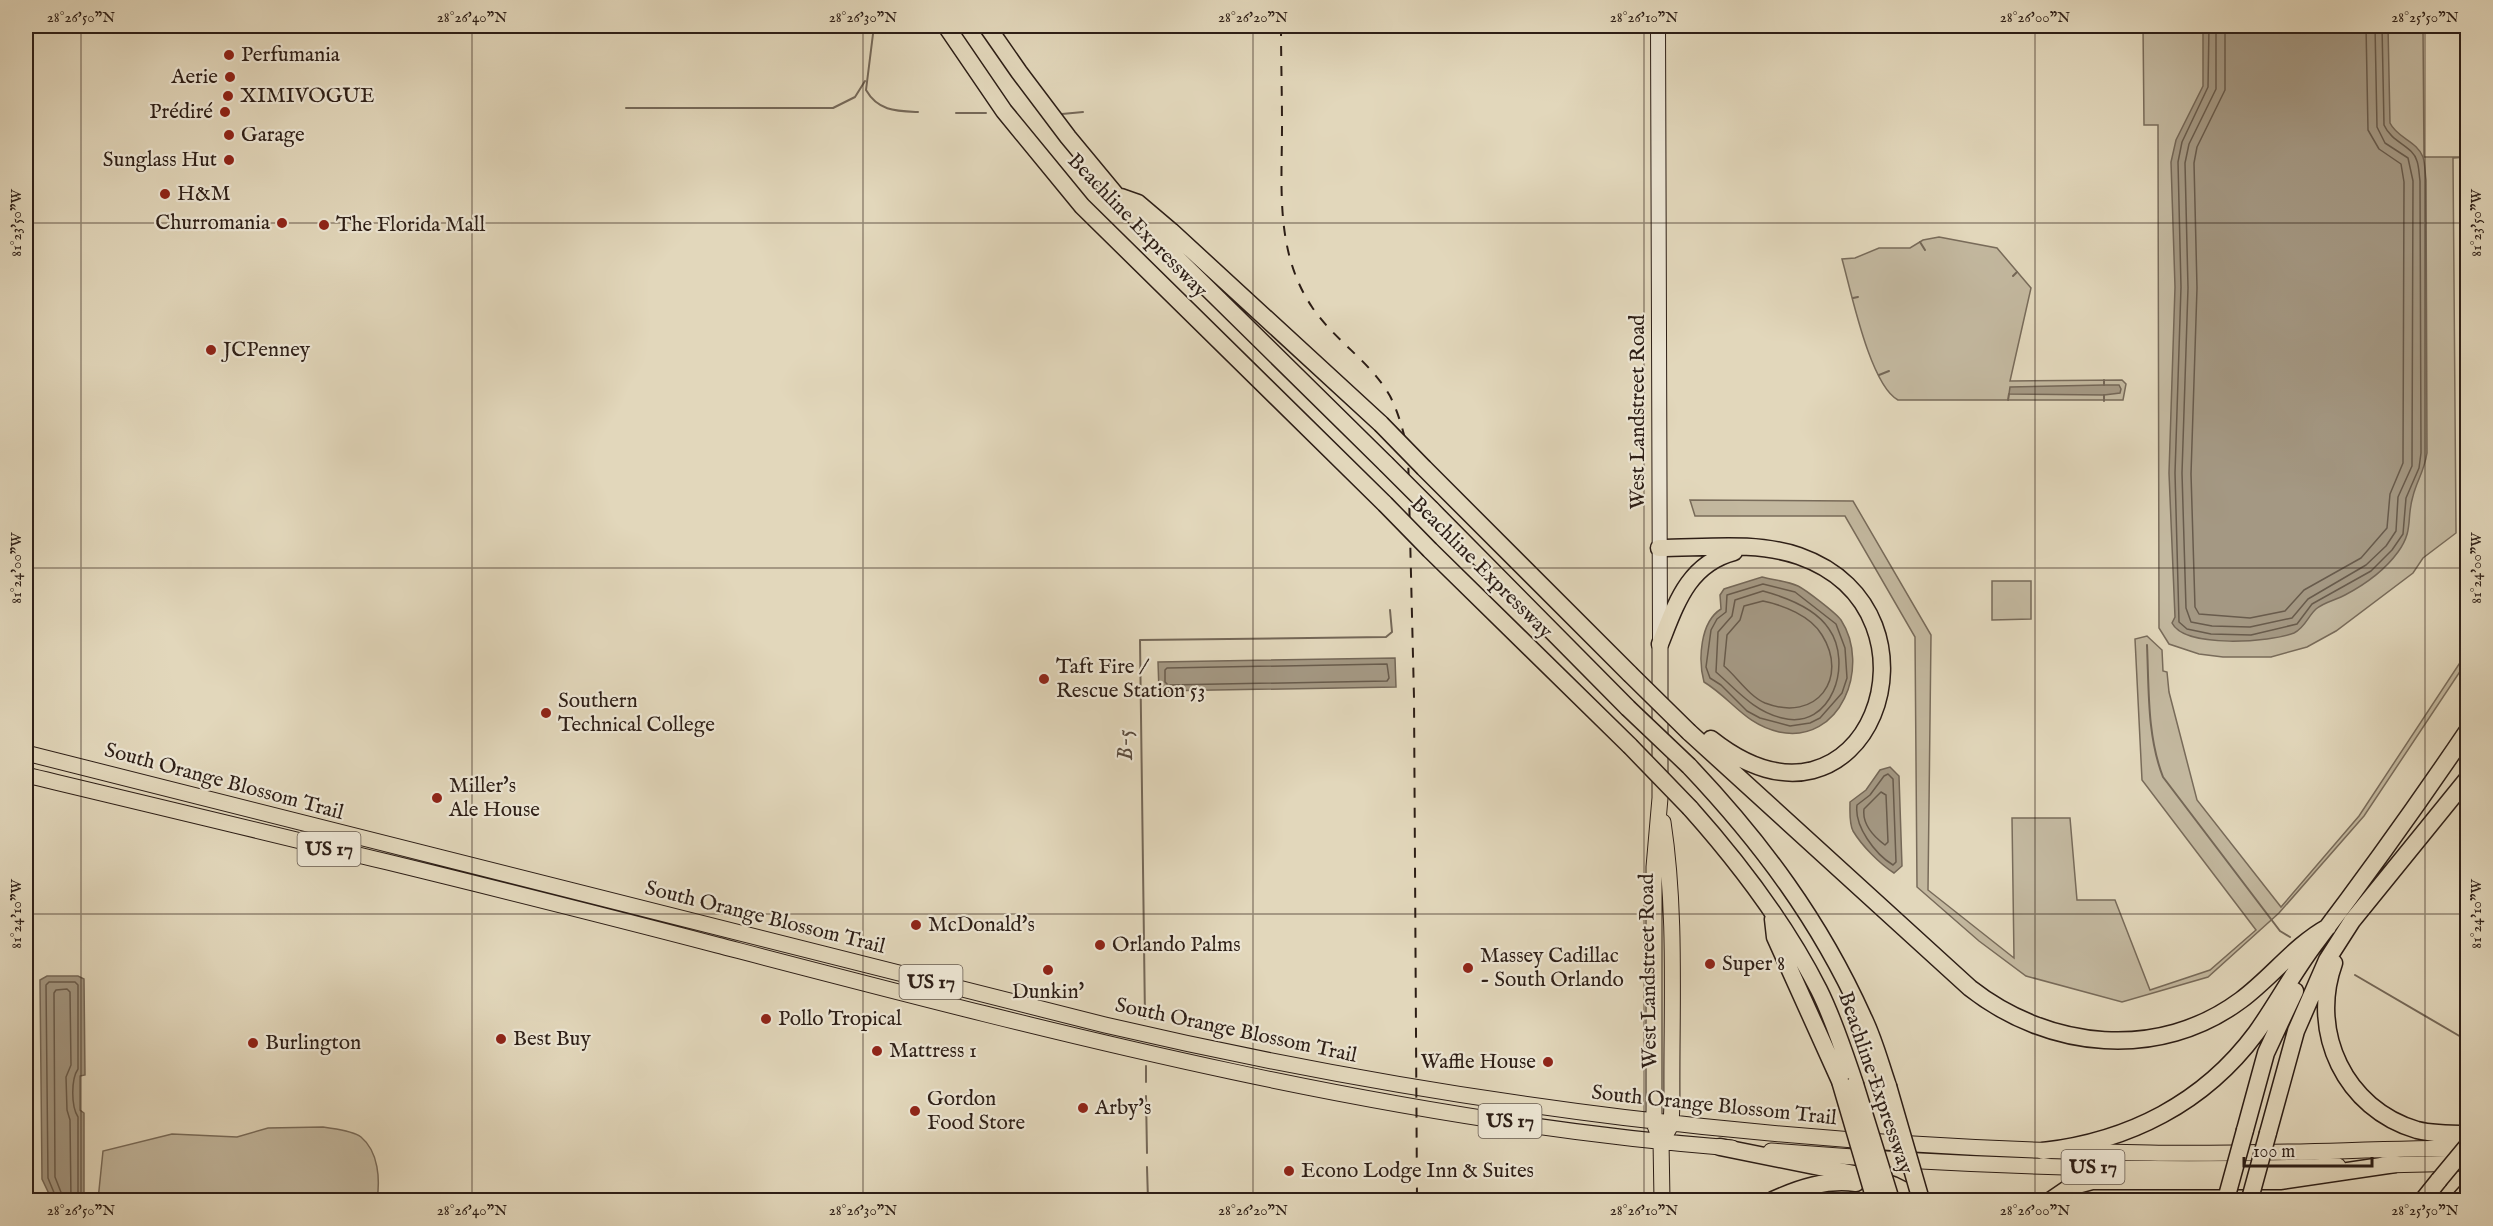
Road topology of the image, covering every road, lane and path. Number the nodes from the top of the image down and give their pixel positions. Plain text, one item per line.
1 (946, 26) edge
2 (987, 26) edge
3 (1658, 26) edge
4 (1121, 197) junction
5 (1659, 548) junction
6 (1763, 548) junction
7 (1660, 644) junction
8 (1689, 726) junction
9 (2468, 730) edge
10 (2468, 745) edge
11 (26, 753) edge
12 (26, 775) edge
13 (2468, 778) edge
14 (1660, 798) junction
15 (2422, 798) junction
16 (2386, 879) junction
17 (2328, 927) junction
18 (1342, 1076) junction
19 (1848, 1082) junction
20 (1301, 1086) junction
21 (1654, 1123) junction
22 (1671, 1125) junction
23 (2468, 1134) edge
24 (1661, 1141) junction
25 (2468, 1146) edge
26 (1720, 1147) junction
27 (2043, 1150) junction
28 (2468, 1163) edge
29 (2395, 1164) junction
30 (2468, 1190) edge
31 (2227, 1196) edge
32 (2250, 1198) edge
33 (1662, 1200) edge
34 (1773, 1200) edge
35 (1875, 1200) edge
36 (1892, 1200) edge
37 (1909, 1200) edge
38 (1922, 1200) edge
39 (2050, 1200) edge
40 (2423, 1200) edge
41 (2459, 1200) edge

1 - 19 highway, Beachline Expressway, bridge
2 - 4 highway, Beachline Expressway
3 - 5 main road, West Landstreet Road
4 - 8 highway, bridge
4 - 38 highway, Beachline Expressway, bridge
5 - 6 highway
5 - 7 main road, West Landstreet Road
6 - 7 highway
6 - 8 highway
7 - 14 main road, West Landstreet Road
8 - 17 highway
9 - 15 highway
10 - 15 highway
11 - 18 main road, South Orange Blossom Trail / US 17
12 - 20 main road, South Orange Blossom Trail / US 17
13 - 16 highway
14 - 21 main road, West Landstreet Road
14 - 22 main road, West Landstreet Road
15 - 17 highway
16 - 23 highway
16 - 32 highway, bridge
17 - 27 highway
17 - 31 highway, bridge
18 - 20 main road
18 - 21 main road, South Orange Blossom Trail / US 17
19 - 35 highway, bridge
19 - 36 highway, Beachline Expressway, bridge
20 - 24 main road, South Orange Blossom Trail / US 17
21 - 22 main road, South Orange Blossom Trail / US 17
21 - 24 main road, West Landstreet Road
22 - 24 main road
22 - 27 main road, South Orange Blossom Trail / US 17
24 - 26 main road, South Orange Blossom Trail / US 17
24 - 33 main road, West Landstreet Road
25 - 27 main road, South Orange Blossom Trail / US 17
25 - 40 highway, bridge
26 - 29 main road, South Orange Blossom Trail / US 17
26 - 38 highway
28 - 29 main road, South Orange Blossom Trail / US 17
29 - 39 highway
30 - 41 highway
34 - 37 highway

